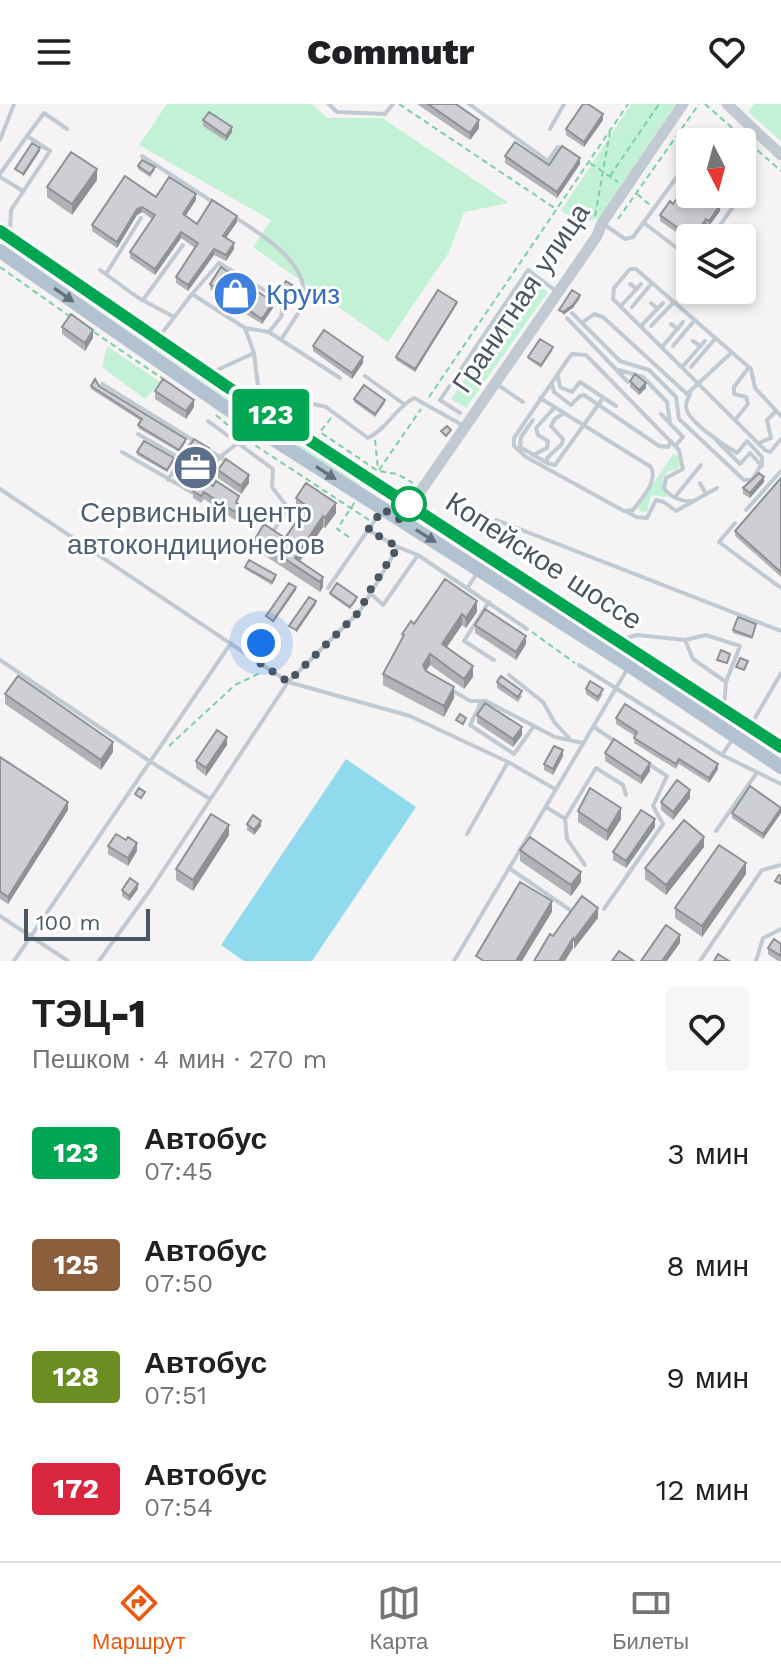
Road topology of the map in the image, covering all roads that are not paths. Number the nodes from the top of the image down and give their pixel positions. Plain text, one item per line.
1 (14, 104) edge
2 (329, 104) edge
3 (396, 104) edge
4 (469, 104) edge
5 (564, 104) edge
6 (683, 104) edge
7 (727, 104) edge
8 (67, 129) dead end
9 (550, 129) dead end
10 (27, 136) junction
11 (0, 140) edge
12 (558, 147) edge
13 (781, 155) edge
14 (142, 156) dead end
15 (0, 176) edge
16 (676, 178) edge
17 (23, 191) junction
18 (218, 206) edge
19 (231, 214) edge
20 (141, 218) dead end
21 (602, 223) junction
22 (644, 223) junction
23 (5, 234) edge
24 (183, 245) dead end
25 (676, 247) edge
26 (0, 251) edge
27 (100, 270) dead end
28 (106, 274) junction
29 (652, 283) junction
30 (630, 284) dead end
31 (641, 284) dead end
32 (637, 289) junction
33 (558, 292) junction
34 (192, 294) junction
35 (143, 300) junction
36 (637, 300) junction
37 (651, 303) dead end
38 (663, 303) dead end
39 (673, 303) junction
40 (621, 306) junction
41 (644, 306) dead end
42 (632, 307) dead end
43 (658, 309) junction
44 (572, 313) dead end
45 (174, 317) junction
46 (567, 318) dead end
47 (657, 320) junction
48 (694, 321) junction
49 (583, 322) junction
50 (683, 322) dead end
51 (671, 324) dead end
52 (641, 326) junction
53 (651, 326) dead end
54 (664, 326) dead end
55 (245, 328) junction
56 (678, 329) junction
57 (269, 332) junction
58 (157, 339) junction
59 (715, 339) junction
60 (281, 340) junction
61 (678, 340) junction
62 (693, 341) dead end
63 (705, 341) dead end
64 (684, 345) dead end
65 (673, 346) dead end
66 (700, 346) junction
67 (662, 347) junction
68 (732, 352) junction
69 (254, 353) junction
70 (697, 361) junction
71 (703, 366) dead end
72 (682, 367) junction
73 (691, 367) dead end
74 (749, 367) junction
75 (616, 370) junction
76 (208, 374) junction
77 (365, 376) dead end
78 (558, 376) junction
79 (340, 378) dead end
80 (552, 382) junction
81 (628, 382) edge
82 (495, 383) junction
83 (102, 384) edge
84 (700, 385) junction
85 (258, 391) junction
86 (690, 394) junction
87 (540, 398) junction
88 (603, 398) junction
89 (523, 402) dead end
90 (404, 404) junction
91 (598, 406) junction
92 (616, 406) dead end
93 (555, 407) junction
94 (262, 409) junction
95 (776, 411) junction
96 (460, 413) dead end
97 (564, 413) junction
98 (661, 414) dead end
99 (781, 416) edge
100 (533, 420) dead end
101 (735, 420) junction
102 (208, 421) dead end
103 (670, 423) junction
104 (584, 426) junction
105 (465, 427) junction
106 (138, 434) dead end
107 (244, 435) junction
108 (781, 439) edge
109 (193, 440) junction
110 (671, 441) junction
111 (717, 441) junction
112 (759, 443) junction
113 (675, 446) junction
114 (122, 452) dead end
115 (533, 455) junction
116 (220, 457) junction
117 (181, 459) junction
118 (547, 463) junction
119 (233, 465) edge
120 (701, 465) dead end
121 (759, 471) junction
122 (781, 471) edge
123 (206, 476) junction
124 (168, 480) junction
125 (217, 483) edge
126 (700, 483) dead end
127 (717, 488) dead end
128 (0, 489) edge
129 (706, 494) junction
130 (675, 497) junction
131 (692, 501) junction
132 (411, 505) junction
133 (383, 509) junction
134 (746, 510) dead end
135 (628, 512) junction
136 (401, 520) junction
137 (496, 520) dead end
138 (735, 523) dead end
139 (274, 530) edge
140 (368, 530) junction
141 (398, 547) junction
142 (418, 555) junction
143 (480, 569) junction
144 (468, 587) junction
145 (328, 588) dead end
146 (781, 588) edge
147 (369, 592) junction
148 (489, 602) junction
149 (271, 629) dead end
150 (527, 629) road end
151 (781, 631) edge
152 (685, 640) junction
153 (619, 641) junction
154 (231, 643) junction
155 (251, 657) junction
156 (0, 660) edge
157 (494, 660) dead end
158 (579, 665) road end
159 (630, 666) junction
160 (781, 673) edge
161 (509, 675) dead end
162 (288, 682) junction
163 (726, 682) junction
164 (442, 685) edge
165 (614, 689) junction
166 (482, 701) junction
167 (723, 710) junction
168 (534, 726) junction
169 (594, 727) junction
170 (750, 727) junction
171 (735, 737) junction
172 (570, 739) junction
173 (583, 743) junction
174 (618, 744) edge
175 (780, 746) edge
176 (722, 755) junction
177 (643, 760) edge
178 (151, 762) junction
179 (508, 762) junction
180 (781, 767) edge
181 (756, 774) junction
182 (781, 784) edge
183 (555, 789) junction
184 (626, 795) dead end
185 (210, 799) junction
186 (546, 807) junction
187 (565, 819) junction
188 (716, 831) dead end
189 (467, 834) dead end
190 (585, 865) dead end
191 (781, 865) edge
192 (509, 868) junction
193 (604, 909) dead end
194 (570, 910) edge
195 (0, 916) edge
196 (781, 929) edge
197 (31, 936) junction
198 (14, 961) edge
199 (68, 961) edge
200 (99, 961) edge
201 (454, 961) edge
202 (700, 961) edge
203 (756, 961) edge

1 - 11 lane
2 - 3 lane
4 - 12 lane
5 - 9 lane
6 - 21 street, Гранитная улица
7 - 13 street
8 - 10 lane
10 - 15 lane
10 - 17 lane
14 - 18 lane
15 - 17 lane
16 - 22 lane
17 - 23 lane
19 - 60 lane
20 - 28 lane
21 - 22 lane
21 - 33 street, Гранитная улица
22 - 25 lane
23 - 58 main road, Копейское шоссе
24 - 35 lane
26 -> 107 main road, Копейское шоссе
27 - 28 lane
28 - 35 lane
29 - 36 lane
29 - 39 lane
29 - 40 lane
30 - 32 lane
31 - 32 lane
32 - 40 lane
33 - 82 street, Гранитная улица
33 - 96 lane
34 - 45 lane
34 - 55 lane
34 - 57 lane
35 - 45 lane
36 - 41 lane
36 - 42 lane
37 - 43 lane
38 - 43 lane
39 - 47 lane
39 - 48 lane
40 - 52 lane
43 - 52 lane
44 - 49 lane
45 - 58 lane
46 - 75 lane
47 - 53 lane
47 - 54 lane
48 - 59 lane
48 - 61 lane
49 - 86 lane
49 - 121 lane
50 - 56 lane
51 - 56 lane
52 - 67 lane
55 - 57 lane
55 - 69 lane
56 - 67 lane
57 - 60 lane
58 - 76 main road, Копейское шоссе
59 - 68 lane
59 - 70 lane
60 - 79 lane
61 - 64 lane
61 - 65 lane
62 - 66 lane
63 - 66 lane
66 - 72 lane
67 - 72 lane
68 - 74 lane
68 - 84 lane
69 - 76 lane
69 - 85 lane
70 - 71 lane
70 - 73 lane
72 - 84 lane
74 - 95 lane
74 - 101 lane
75 - 81 lane
75 - 103 lane
76 - 94 main road, Копейское шоссе
77 - 90 lane
78 - 80 lane
78 - 88 lane
78 - 110 lane
80 - 87 lane
80 - 91 lane
82 - 89 lane
82 - 105 street, Гранитная улица
83 - 109 lane
84 - 86 lane
84 - 101 lane
85 - 90 lane
85 - 94 lane
86 - 111 lane
87 - 93 lane
87 - 135 lane
88 - 91 lane
88 - 92 lane
90 - 105 lane
91 - 104 lane
91 - 110 lane
93 - 97 lane
93 - 115 lane
94 - 132 main road, Копейское шоссе
95 - 99 lane
95 - 112 lane
97 - 104 lane
97 - 118 lane
98 - 103 lane
100 - 115 lane
101 - 112 lane
102 - 107 lane
103 - 113 lane
104 - 118 lane
104 - 135 lane
105 - 132 street, Гранитная улица
106 - 117 lane
107 - 116 lane
107 -> 133 main road, Копейское шоссе
107 - 139 lane
108 - 112 lane
109 - 116 lane
109 - 117 lane
110 - 113 lane
111 - 121 lane
111 - 121 lane
113 - 130 lane
114 - 124 lane
115 - 118 lane
116 - 119 lane
116 - 123 lane
117 - 124 lane
120 - 130 lane
122 - 134 lane
123 - 124 lane
123 - 125 lane
126 - 129 lane
127 - 129 lane
128 - 154 lane
129 - 131 lane
130 - 131 lane
131 - 135 lane
132 - 136 main road, Гранитная улица
132 - 153 main road, Копейское шоссе
133 - 136 main road, Копейское шоссе
133 - 140 lane
136 -> 143 main road, Копейское шоссе
137 - 151 lane
138 - 146 lane
140 - 141 lane
140 - 145 lane
141 - 142 lane
141 - 147 lane
142 - 144 lane
142 - 147 lane
143 - 144 lane
143 - 159 main road, Копейское шоссе
144 - 148 lane
147 - 162 lane
148 - 150 lane
148 - 157 lane
149 - 155 lane
152 - 153 lane
152 - 163 lane
152 - 163 lane
153 - 167 main road, Копейское шоссе
154 - 155 lane
154 - 178 lane
155 - 162 lane
156 - 178 lane
158 - 165 lane
159 - 165 lane
159 - 171 main road, Копейское шоссе
160 - 170 lane
161 - 172 lane
162 - 179 lane
162 - 185 lane
163 - 167 lane
164 - 166 lane
165 - 169 lane
165 - 176 lane
166 - 168 lane
166 - 168 lane
167 - 170 main road, Копейское шоссе
168 - 172 lane
169 - 173 lane
169 - 174 lane
170 - 175 main road, Копейское шоссе
171 - 176 lane
171 - 180 main road, Копейское шоссе
172 - 173 lane
173 - 183 lane
176 - 181 lane
177 - 193 lane
178 - 185 lane
178 - 197 lane
179 - 183 lane
179 - 189 lane
181 - 182 lane
181 - 188 lane
183 - 186 lane
184 - 187 lane
185 - 200 lane
186 - 187 lane
186 - 192 lane
187 - 190 lane
191 - 202 lane
192 - 194 lane
192 - 201 lane
195 - 197 lane
196 - 203 lane
197 - 198 lane
197 - 199 lane

